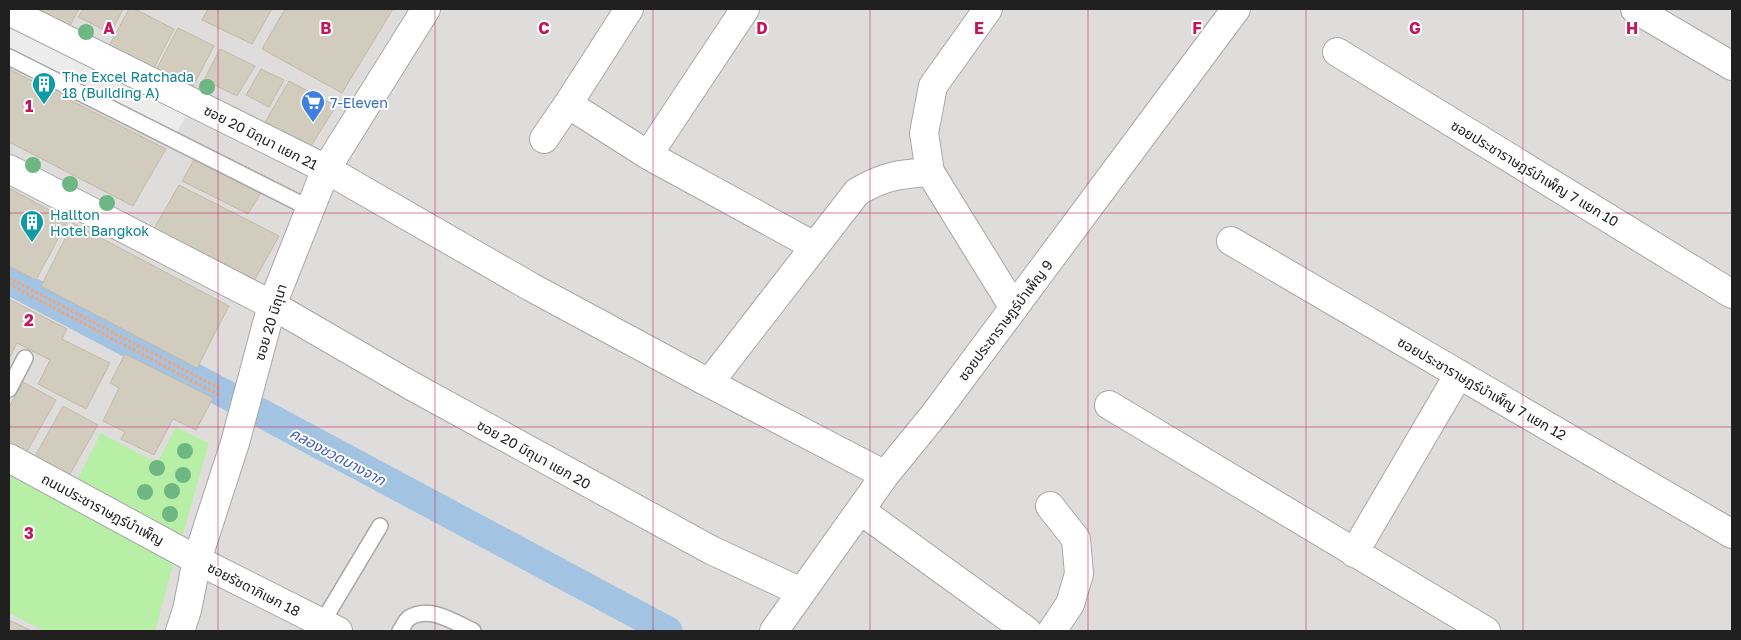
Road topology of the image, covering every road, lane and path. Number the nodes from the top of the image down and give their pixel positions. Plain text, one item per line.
1 (426, 9) edge
2 (629, 9) edge
3 (745, 9) edge
4 (988, 9) edge
5 (1236, 9) edge
6 (1636, 9) edge
7 (9, 10) edge
8 (1337, 52) dead end
9 (9, 57) edge
10 (1732, 66) edge
11 (568, 104) junction
12 (544, 139) dead end
13 (648, 155) junction
14 (9, 169) edge
15 (326, 169) junction
16 (930, 172) junction
17 (311, 209) junction
18 (1231, 241) dead end
19 (814, 246) junction
20 (9, 278) edge
21 (9, 284) edge
22 (1732, 294) edge
23 (272, 305) junction
24 (1014, 308) junction
25 (25, 358) dead end
26 (1459, 374) junction
27 (709, 383) junction
28 (9, 389) edge
29 (245, 405) junction
30 (1109, 405) dead end
31 (9, 458) edge
32 (885, 475) junction
33 (1050, 506) dead end
34 (860, 510) junction
35 (380, 526) dead end
36 (1732, 534) edge
37 (1354, 553) junction
38 (197, 560) junction
39 (802, 592) junction
40 (330, 627) edge
41 (180, 631) edge
42 (400, 631) edge
43 (472, 631) edge
44 (774, 631) edge
45 (1027, 631) edge
46 (1052, 631) edge
47 (1486, 631) edge

1 - 15 street, ซอย 20 มิถุนา
2 - 11 street
3 - 13 street
4 - 16 street
5 - 24 street, ซอยประชาราษฎร์บำเพ็ญ 9
6 - 10 street
7 - 15 street, ซอย 20 มิถุนา แยก 21
8 - 22 street, ซอยประชาราษฎร์บำเพ็ญ 7 แยก 10
9 - 17 lane
11 - 12 street
11 - 13 street
13 - 19 street
14 - 23 street, ซอย 20 มิถุนา แยก 20
15 - 17 street, ซอย 20 มิถุนา
15 - 27 street, ซอย 20 มิถุนา แยก 21
16 - 19 street
16 - 24 street
17 - 23 street, ซอย 20 มิถุนา
18 - 26 street, ซอยประชาราษฎร์บำเพ็ญ 7 แยก 12
19 - 27 street
20 - 29 path
21 - 29 path
23 - 29 street, ซอย 20 มิถุนา
23 - 39 street, ซอย 20 มิถุนา แยก 20
24 - 32 street, ซอยประชาราษฎร์บำเพ็ญ 9
25 - 28 lane
26 - 36 street, ซอยประชาราษฎร์บำเพ็ญ 7 แยก 12
26 - 37 street
27 - 32 street, ซอย 20 มิถุนา แยก 21
29 - 38 street, ซอย 20 มิถุนา
30 - 37 street
31 - 38 street, ถนนประชาราษฎร์บำเพ็ญ
32 - 34 street, ซอยประชาราษฎร์บำเพ็ญ 9
33 - 46 street
34 - 39 street, ซอยประชาราษฎร์บำเพ็ญ 9
34 - 45 street
35 - 40 lane
37 - 47 street
38 - 40 street, ซอยรัชดาภิเษก 18
38 - 41 street, ซอย 20 มิถุนา
39 - 44 street, ซอยประชาราษฎร์บำเพ็ญ 9
42 - 43 lane

